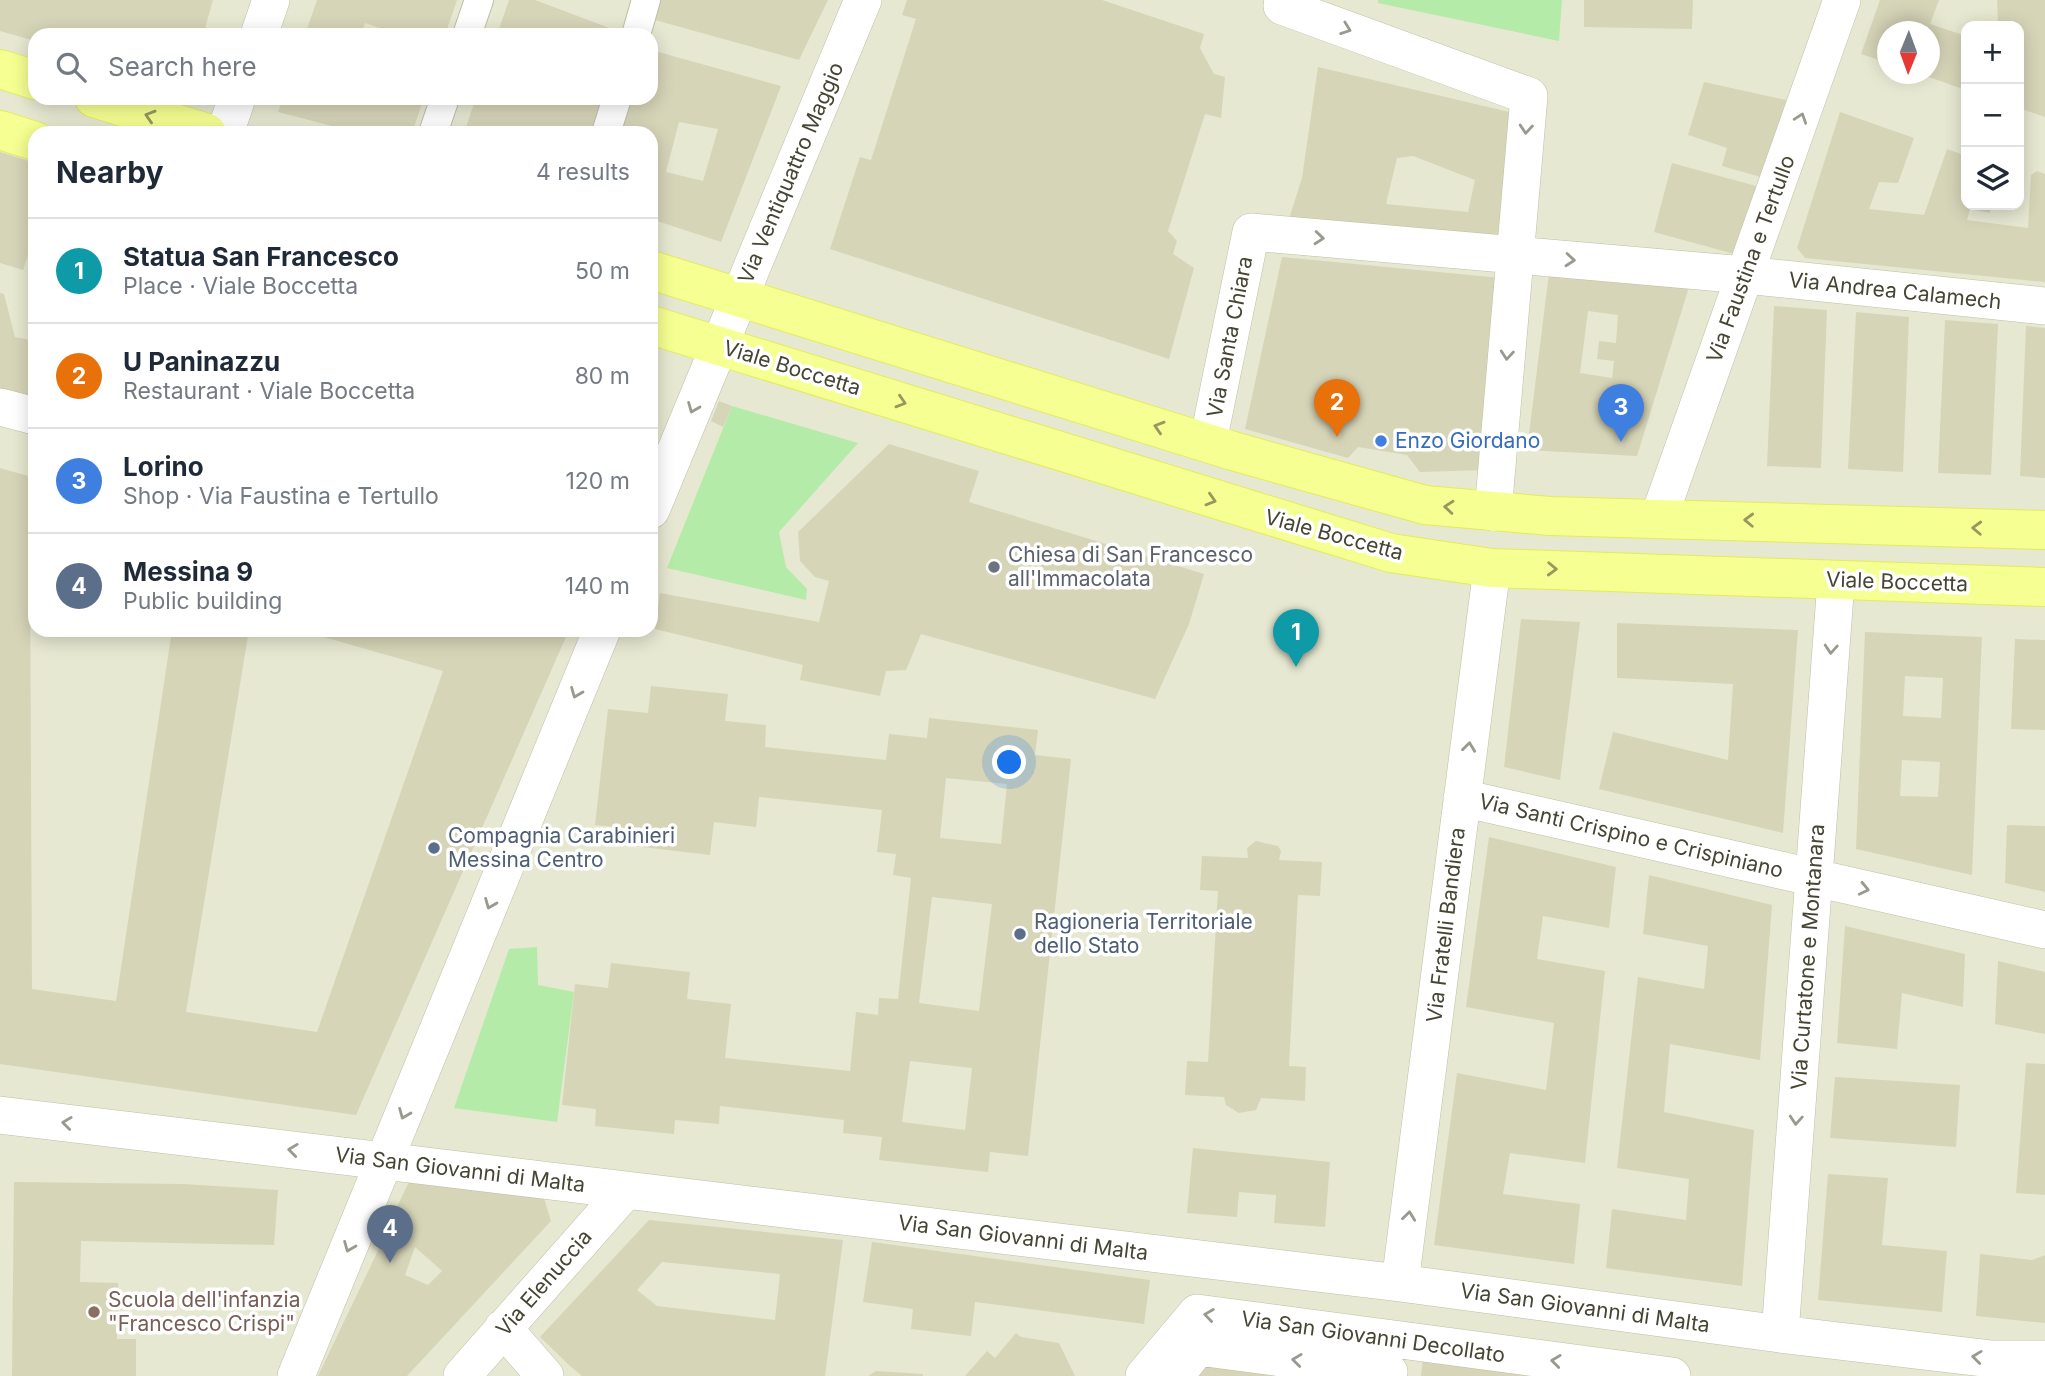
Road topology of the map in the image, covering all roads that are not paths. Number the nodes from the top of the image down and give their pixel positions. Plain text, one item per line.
1 (271, 0) edge
2 (478, 0) edge
3 (646, 0) edge
4 (863, 0) edge
5 (1842, 0) edge
6 (1282, 3) edge
7 (261, 28) edge
8 (469, 28) edge
9 (638, 28) edge
10 (0, 69) edge
11 (28, 78) edge
12 (116, 105) edge
13 (235, 105) edge
14 (443, 105) edge
15 (615, 105) edge
16 (184, 126) edge
17 (227, 126) edge
18 (435, 126) edge
19 (608, 126) edge
20 (0, 130) edge
21 (28, 139) edge
22 (1251, 232) joint
23 (1515, 255) junction
24 (658, 272) edge
25 (1745, 275) junction
26 (740, 296) junction
27 (2045, 306) edge
28 (658, 327) edge
29 (719, 345) junction
30 (0, 407) edge
31 (28, 414) edge
32 (1209, 442) junction
33 (658, 493) edge
34 (1493, 512) junction
35 (1659, 517) junction
36 (2045, 530) edge
37 (1492, 568) junction
38 (1836, 580) junction
39 (2045, 587) edge
40 (599, 637) edge
41 (1462, 798) junction
42 (1814, 878) junction
43 (2045, 930) edge
44 (0, 1115) edge
45 (385, 1161) junction
46 (626, 1190) junction
47 (1400, 1283) junction
48 (503, 1328) junction
49 (1780, 1334) junction
50 (2045, 1359) edge
51 (1390, 1363) edge
52 (296, 1376) edge
53 (462, 1376) edge
54 (545, 1376) edge
55 (1144, 1376) edge
56 (1175, 1376) edge
57 (1672, 1376) edge

1 - 7 street
2 - 8 street
3 - 9 street
4 - 26 street, Via Ventiquattro Maggio
25 -> 5 street, Via Faustina e Tertullo
6 -> 23 street
10 - 11 main road
16 -> 12 main road
13 - 17 street
14 - 18 street
15 - 19 street
20 - 21 main road
22 -> 23 street, Via Andrea Calamech
22 - 32 street, Via Santa Chiara
23 -> 25 street, Via Andrea Calamech
23 -> 34 street
24 - 26 main road
25 - 27 street, Via Andrea Calamech
25 - 35 street, Via Faustina e Tertullo
26 - 29 street, Via Ventiquattro Maggio
32 -> 26 main road
28 - 29 main road, Viale Boccetta
29 -> 33 street, Via Ventiquattro Maggio
29 -> 37 main road, Viale Boccetta
30 - 31 street
34 -> 32 main road
34 - 35 main road
36 -> 35 main road
37 -> 38 main road, Viale Boccetta
41 -> 37 street, Via Fratelli Bandiera
38 - 39 main road, Viale Boccetta
38 -> 42 street, Via Curtatone e Montanara
40 -> 45 street
41 - 42 street, Via Santi Crispino e Crispiniano
47 -> 41 street, Via Fratelli Bandiera
42 -> 43 street, Via Santi Crispino e Crispiniano
42 -> 49 street, Via Curtatone e Montanara
45 -> 44 street, Via San Giovanni di Malta
45 - 46 street, Via San Giovanni di Malta
45 -> 52 street
46 - 47 street, Via San Giovanni di Malta
46 - 48 street, Via Elenuccia
47 - 49 street, Via San Giovanni di Malta
48 - 53 street, Via Elenuccia
48 - 54 street
50 -> 49 street, Via San Giovanni di Malta
51 -> 55 street, Via San Giovanni Decollato
51 -> 56 street
57 -> 51 street, Via San Giovanni Decollato

